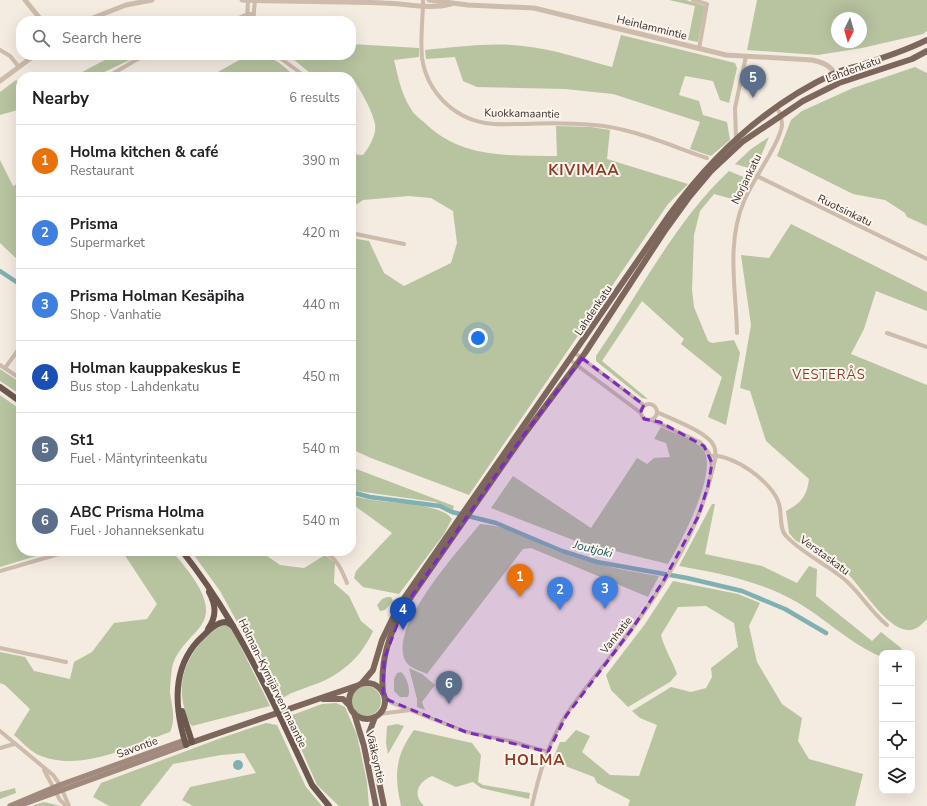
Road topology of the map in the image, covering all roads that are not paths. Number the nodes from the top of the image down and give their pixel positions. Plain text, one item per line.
1 (25, 0) edge
2 (152, 0) edge
3 (242, 0) edge
4 (248, 0) edge
5 (255, 0) edge
6 (392, 0) edge
7 (429, 0) edge
8 (693, 0) edge
9 (400, 2) edge
10 (450, 2) edge
11 (386, 3) junction
12 (423, 3) edge
13 (248, 14) junction
14 (254, 14) joint
15 (38, 16) edge
16 (97, 16) edge
17 (243, 16) edge
18 (927, 40) edge
19 (699, 49) junction
20 (0, 50) edge
21 (927, 51) edge
22 (746, 56) junction
23 (28, 60) edge
24 (136, 60) edge
25 (283, 60) edge
26 (19, 67) junction
27 (116, 72) edge
28 (299, 72) edge
29 (836, 73) junction
30 (0, 81) edge
31 (839, 83) junction
32 (777, 108) junction
33 (781, 115) junction
34 (736, 138) junction
35 (707, 158) dead end
36 (709, 169) junction
37 (757, 176) junction
38 (356, 234) edge
39 (404, 244) dead end
40 (927, 259) edge
41 (737, 333) dead end
42 (887, 333) dead end
43 (927, 347) edge
44 (16, 353) edge
45 (575, 353) junction
46 (582, 358) junction
47 (570, 360) junction
48 (0, 365) edge
49 (577, 365) junction
50 (5, 368) junction
51 (16, 376) edge
52 (0, 387) edge
53 (16, 398) edge
54 (644, 405) junction
55 (657, 412) junction
56 (641, 413) junction
57 (652, 420) junction
58 (715, 455) junction
59 (710, 456) junction
60 (712, 472) junction
61 (475, 501) junction
62 (460, 523) junction
63 (52, 556) edge
64 (186, 556) edge
65 (331, 556) edge
66 (196, 570) junction
67 (0, 571) edge
68 (347, 583) dead end
69 (887, 625) dead end
70 (237, 630) junction
71 (204, 634) junction
72 (0, 648) edge
73 (66, 662) dead end
74 (359, 685) junction
75 (384, 694) junction
76 (305, 702) junction
77 (349, 705) junction
78 (412, 710) junction
79 (354, 713) junction
80 (377, 715) junction
81 (0, 731) edge
82 (188, 741) junction
83 (14, 744) junction
84 (0, 748) edge
85 (548, 752) junction
86 (40, 765) junction
87 (60, 785) junction
88 (54, 790) junction
89 (63, 791) junction
90 (10, 806) edge
91 (18, 806) edge
92 (67, 806) edge
93 (329, 806) edge
94 (376, 806) edge
95 (384, 806) edge
96 (532, 806) edge

1 - 15 street
2 - 16 street
3 - 4 street, Heinlammintie
4 - 5 street, Heinlammintie
4 - 13 street
5 - 11 street, Heinlammintie
5 - 14 street
6 - 11 street, Heinlammintie
7 - 10 street, Heinlammintie
8 - 19 street
9 - 11 street, Heinlammintie
9 - 12 street, Heinlammintie
10 - 12 street, Heinlammintie
10 - 19 street, Heinlammintie
12 - 35 street, Kuokkamaantie
13 - 14 street
13 - 17 street
18 - 29 main road, Lahdenkatu
19 - 22 street, Heinlammintie
20 - 26 street
21 - 31 main road, Lahdenkatu
22 - 29 street, Heinlammintie
22 - 34 street
23 - 26 street
24 - 27 street
25 - 28 street
26 - 30 street
29 - 31 street
29 - 32 main road, Lahdenkatu
31 - 33 main road, Lahdenkatu
32 - 33 street
32 - 34 main road, Lahdenkatu
33 - 36 main road, Lahdenkatu
33 - 37 street, Norjankatu
34 - 36 main road, Lahdenkatu
36 - 45 main road, Lahdenkatu
36 - 46 main road, Lahdenkatu
37 - 40 street, Ruotsinkatu
37 - 41 street, Norjankatu
38 - 39 street
42 - 43 street
44 - 50 street
45 - 46 street
45 - 47 main road, Lahdenkatu
46 - 49 main road, Lahdenkatu
46 - 54 street
47 - 49 street
47 - 61 main road, Lahdenkatu
48 - 50 street
49 - 56 street
49 - 61 main road, Lahdenkatu
50 - 51 street
52 - 53 highway
54 - 55 street
54 - 56 street
55 - 57 street
55 - 58 street
56 - 57 street
57 - 59 street
58 - 59 street, Verstaskatu
58 - 60 street, Vanhatie
58 - 69 street, Verstaskatu
59 - 60 street, Vanhatie
60 - 85 street, Vanhatie
61 - 62 main road, Lahdenkatu
62 - 74 main road, Lahdenkatu
62 - 75 main road, Lahdenkatu
63 - 67 street
64 - 66 highway, Holman–Kymijärven maantie
65 - 68 street
66 - 70 highway, Holman–Kymijärven maantie
66 - 71 highway
70 - 71 highway
70 - 93 highway, Holman–Kymijärven maantie, bridge
71 - 82 highway
72 - 73 street
74 - 75 main road
74 - 76 main road, Savontie
74 - 77 main road
75 - 78 street
75 - 80 main road
76 - 77 main road, Savontie
76 - 82 main road, Savontie
77 - 79 main road
78 - 80 street
78 - 85 street
79 - 80 main road
79 - 94 main road, Vääksyntie
80 - 95 main road, Vääksyntie
81 - 83 street
82 - 87 main road, Savontie
82 - 89 main road, Savontie
83 - 84 street
83 - 86 street
85 - 96 street, Vanhatie
86 - 87 street
86 - 88 street
87 - 88 main road, Savontie
87 - 89 street
88 - 89 main road, Savontie
88 - 90 main road, Savontie
88 - 91 main road, Savontie
88 - 92 street
89 - 92 street

